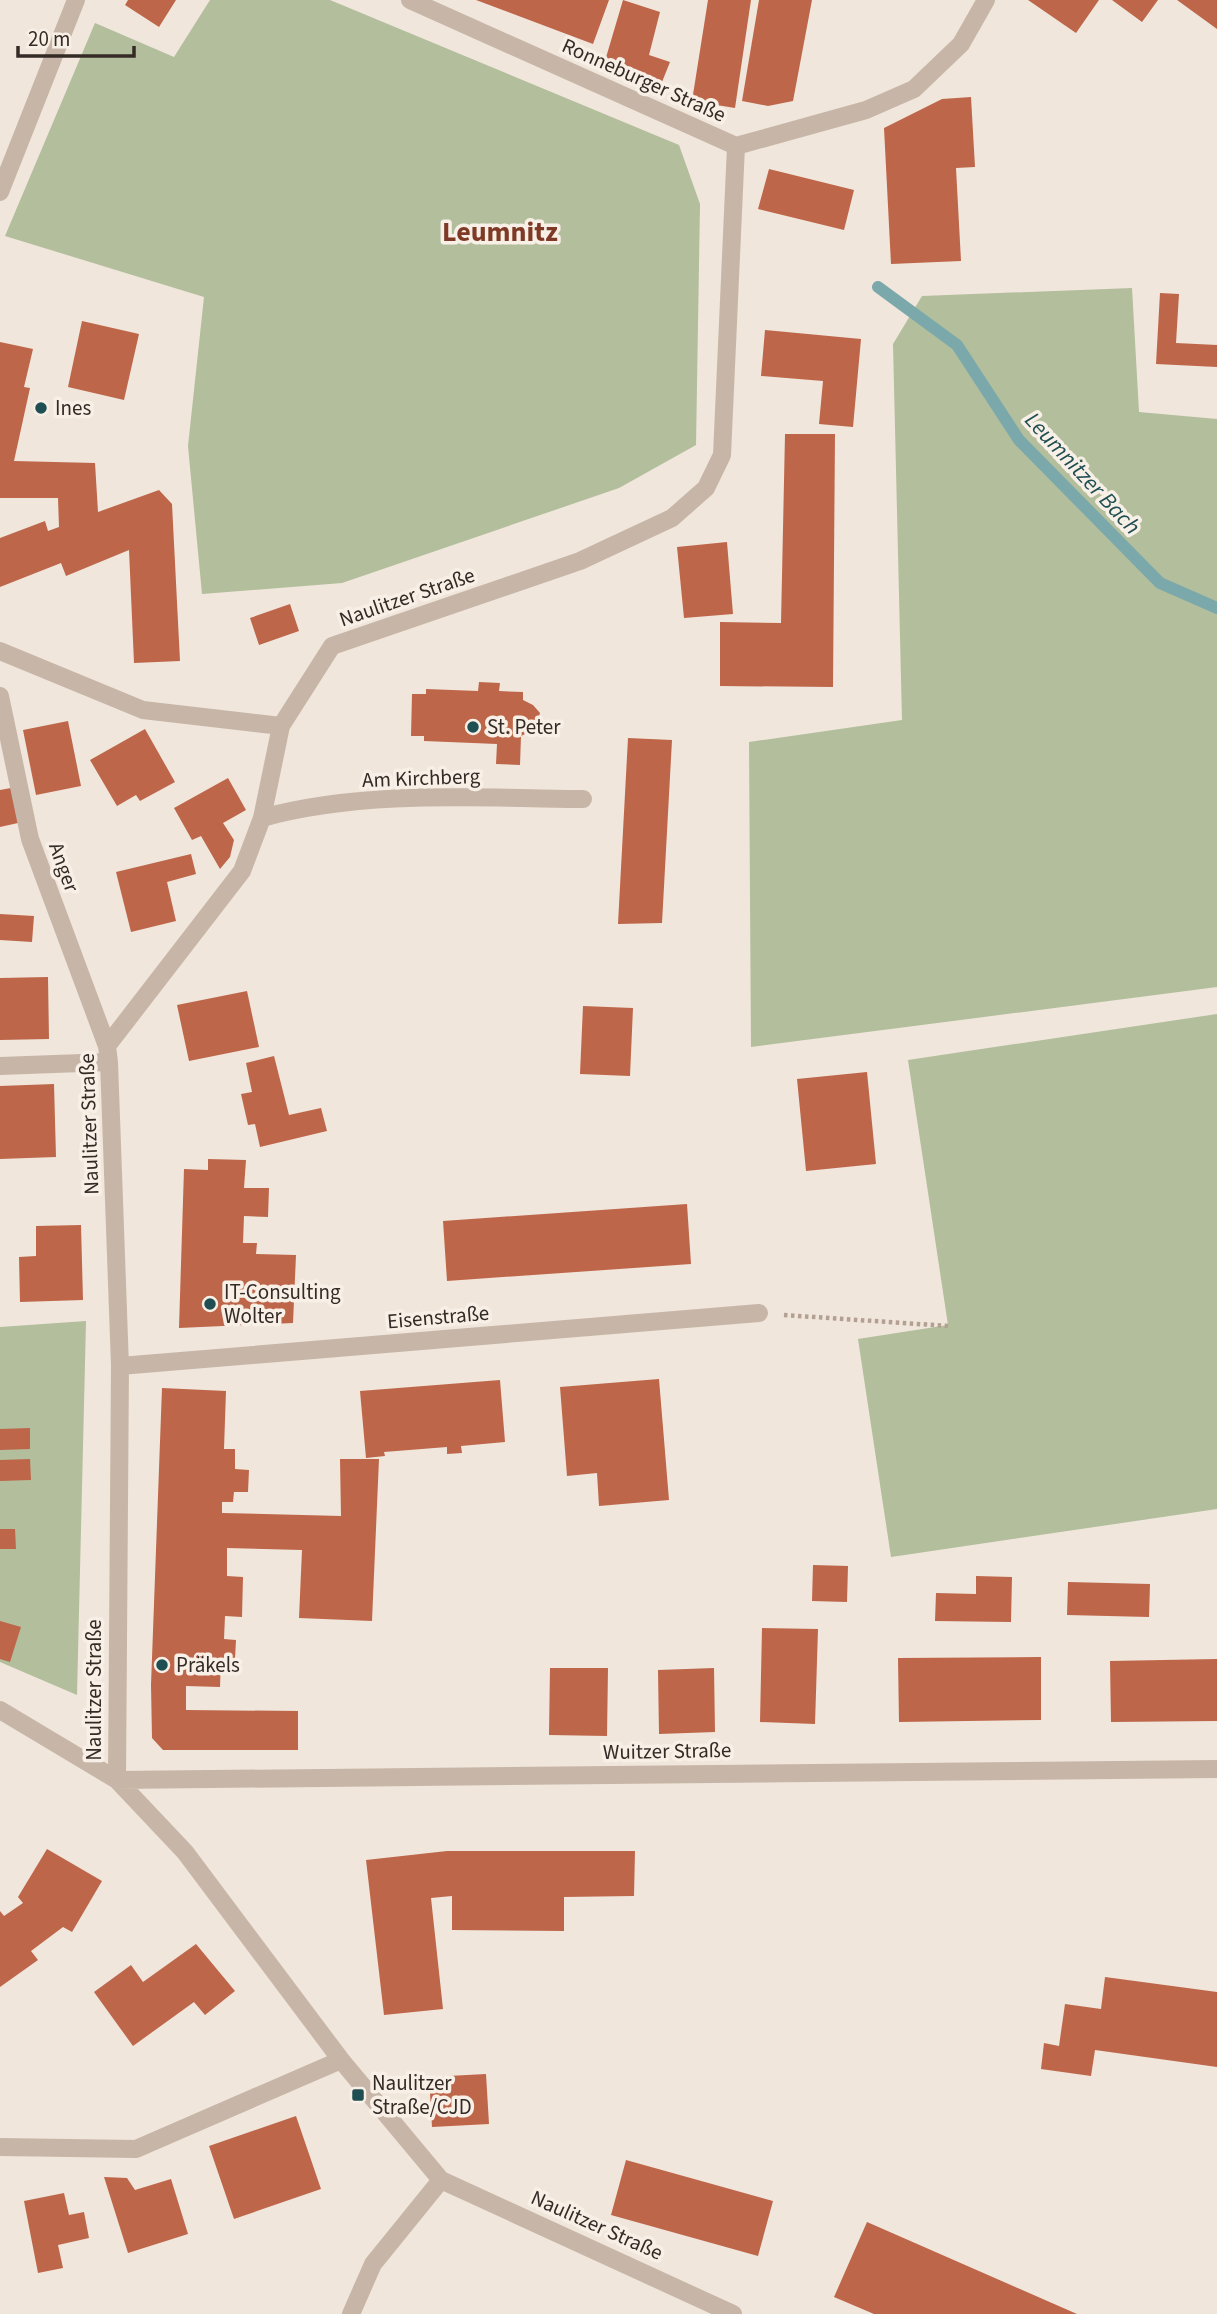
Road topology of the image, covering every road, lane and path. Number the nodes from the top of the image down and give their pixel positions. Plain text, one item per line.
1 (76, 0) edge
2 (410, 0) edge
3 (986, 0) edge
4 (736, 146) junction
5 (0, 192) edge
6 (0, 651) edge
7 (0, 696) edge
8 (281, 726) junction
9 (583, 799) dead end
10 (262, 818) junction
11 (108, 1054) junction
12 (0, 1066) edge
13 (760, 1313) joint
14 (948, 1326) dead end
15 (120, 1366) junction
16 (0, 1710) edge
17 (1217, 1769) edge
18 (117, 1780) junction
19 (341, 2060) junction
20 (0, 2147) edge
21 (441, 2180) junction
22 (351, 2314) edge
23 (733, 2314) edge

1 - 5 street
2 - 4 street, Ronneburger Straße
3 - 4 street, Ronneburger Straße
4 - 8 street, Naulitzer Straße
6 - 8 street
7 - 11 street, Anger
8 - 10 street, Naulitzer Straße
9 - 10 street, Am Kirchberg
10 - 11 street, Naulitzer Straße
11 - 12 street
11 - 15 street, Naulitzer Straße
13 - 14 path
13 - 15 street, Eisenstraße
15 - 18 street, Naulitzer Straße
16 - 18 street
17 - 18 street, Wuitzer Straße
18 - 19 street, Naulitzer Straße
19 - 20 street
19 - 21 street, Naulitzer Straße
21 - 22 street
21 - 23 street, Naulitzer Straße

